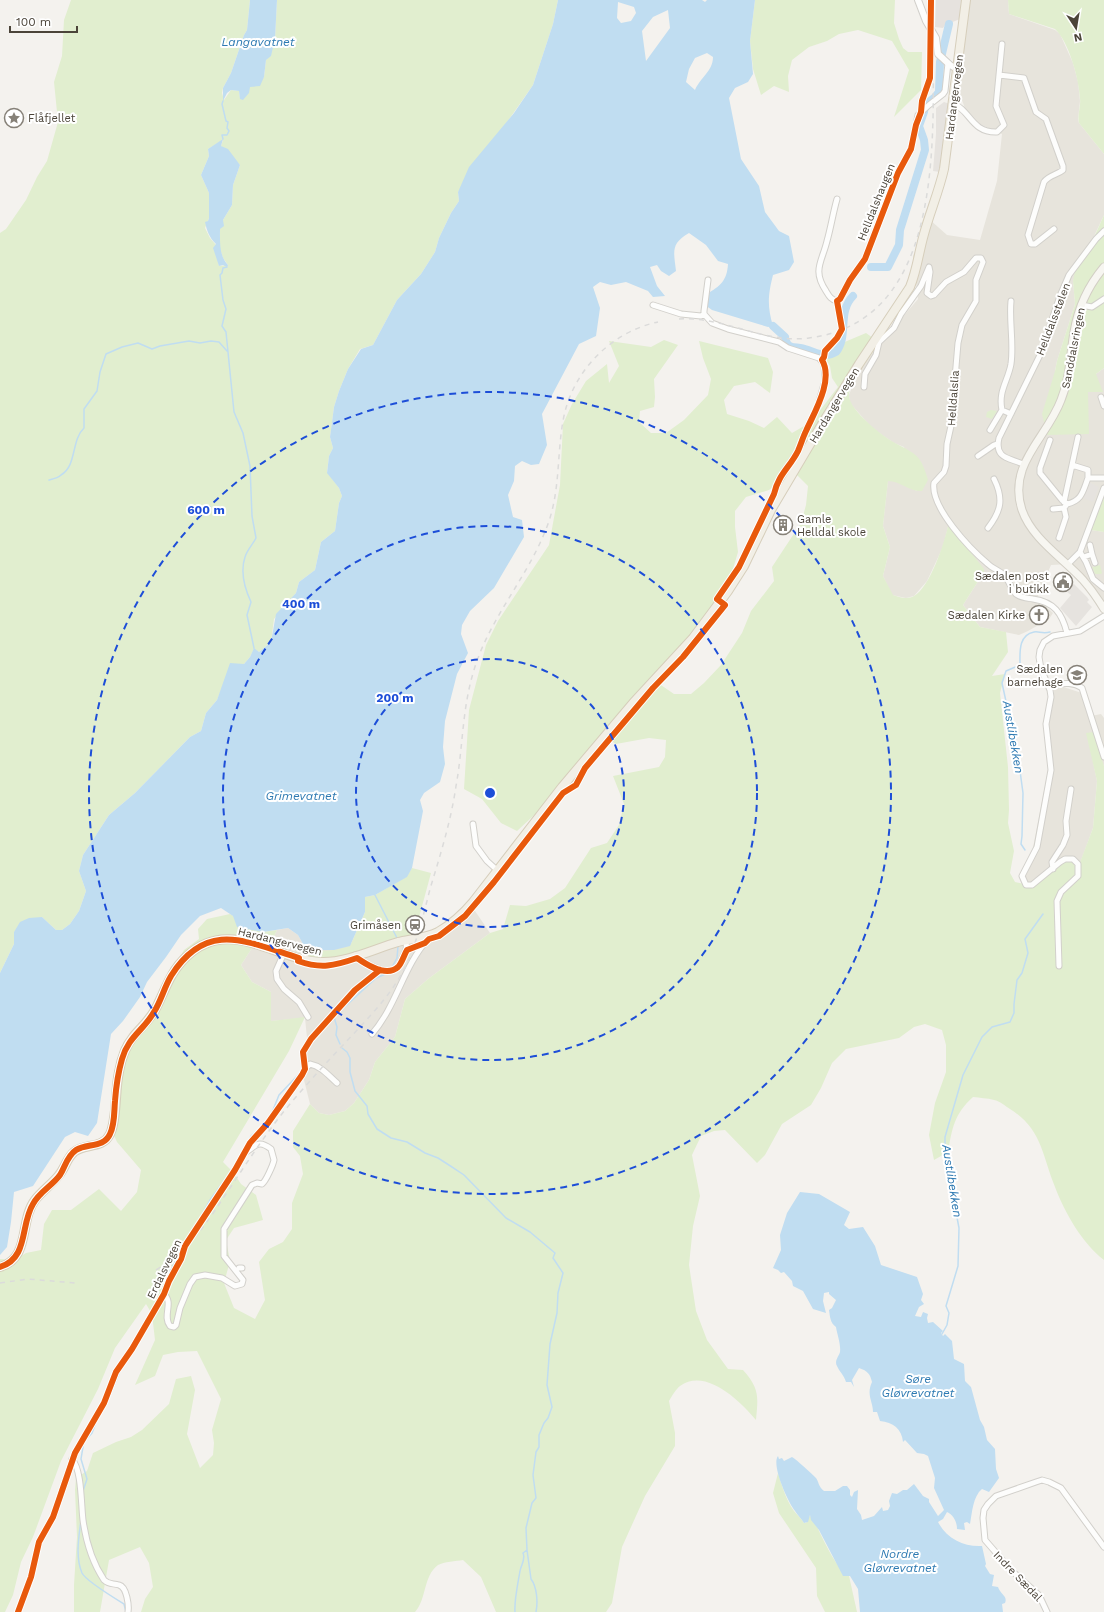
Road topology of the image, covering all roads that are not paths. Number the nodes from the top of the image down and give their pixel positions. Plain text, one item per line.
1 (918, 0) edge
2 (966, 0) edge
3 (1002, 44) dead end
4 (947, 62) junction
5 (958, 66) junction
6 (998, 75) junction
7 (953, 104) junction
8 (837, 199) dead end
9 (1054, 229) dead end
10 (1104, 231) edge
11 (1104, 267) edge
12 (708, 280) dead end
13 (906, 293) junction
14 (914, 298) junction
15 (1104, 299) edge
16 (1011, 301) dead end
17 (653, 305) dead end
18 (1081, 305) junction
19 (704, 314) junction
20 (864, 387) dead end
21 (1101, 397) dead end
22 (1104, 406) edge
23 (1002, 410) junction
24 (1011, 414) junction
25 (990, 430) dead end
26 (1078, 437) dead end
27 (1050, 440) dead end
28 (997, 444) junction
29 (978, 456) dead end
30 (1023, 464) junction
31 (1072, 465) junction
32 (780, 478) junction
33 (1088, 478) junction
34 (1104, 478) edge
35 (994, 479) dead end
36 (787, 483) junction
37 (1104, 488) edge
38 (1005, 489) dead end
39 (1000, 494) junction
40 (1065, 505) junction
41 (768, 508) dead end
42 (1053, 509) dead end
43 (988, 528) dead end
44 (1059, 538) dead end
45 (1090, 546) dead end
46 (1080, 552) junction
47 (1092, 554) junction
48 (1084, 557) junction
49 (1095, 563) dead end
50 (1068, 564) junction
51 (1104, 588) edge
52 (1104, 609) edge
53 (1104, 616) edge
54 (1067, 633) junction
55 (1049, 685) junction
56 (1104, 757) edge
57 (1071, 789) dead end
58 (473, 824) dead end
59 (1053, 869) junction
60 (498, 871) junction
61 (428, 936) junction
62 (400, 942) junction
63 (284, 953) junction
64 (355, 955) junction
65 (1059, 966) dead end
66 (386, 970) junction
67 (308, 1016) dead end
68 (372, 1034) dead end
69 (305, 1069) junction
70 (337, 1083) dead end
71 (245, 1152) junction
72 (0, 1267) edge
73 (164, 1294) junction
74 (72, 1460) junction
75 (1104, 1547) edge
76 (18, 1612) edge
77 (128, 1612) edge
78 (1047, 1612) edge

1 - 4 street
2 - 5 main road, Hardangervegen
3 - 6 street
4 - 5 street
4 - 8 street, Helldalshaugen
5 - 7 main road, Hardangervegen
6 - 7 street
6 - 9 street
7 - 13 main road, Hardangervegen
10 - 24 street, Helldalsstølen
11 - 18 main road, Sanddalsringen
12 - 19 street
13 - 14 street
13 - 36 main road, Hardangervegen
14 - 20 street, Helldalslia
14 - 54 street, Helldalslia
15 - 18 street
16 - 23 street
17 - 19 street
18 - 30 main road, Sanddalsringen
19 - 32 street
21 - 22 street
23 - 24 street
23 - 25 street
24 - 28 street, Helldalsstølen
26 - 31 street
27 - 40 street
28 - 29 street
28 - 30 street
30 - 50 main road, Sanddalsringen
31 - 33 street
31 - 40 street
32 - 36 street
32 - 41 street
33 - 34 street
33 - 40 street
35 - 39 street
36 - 60 main road, Hardangervegen
37 - 46 street
38 - 39 street
39 - 43 street
40 - 42 street
40 - 44 street
45 - 47 street
46 - 48 street
46 - 50 street
47 - 48 street
47 - 49 street
48 - 51 street
50 - 52 main road, Sanddalsringen
53 - 54 street
54 - 55 street
55 - 56 street
55 - 59 street
57 - 59 street
58 - 60 street
59 - 65 street
60 - 61 main road, Hardangervegen
61 - 62 main road, Hardangervegen
61 - 68 street
62 - 64 main road, Hardangervegen
62 - 66 street
63 - 64 main road, Hardangervegen
63 - 67 street, Hardangervegen
63 - 72 main road, Hardangervegen
64 - 66 street
66 - 69 street
69 - 70 street
69 - 71 street, Erdalsvegen
71 - 73 street, Erdalsvegen
71 - 73 street, Erdalsvegen
73 - 74 street, Erdalsvegen
74 - 76 street, Erdalsvegen
74 - 77 street
75 - 78 street, Indre Sædal

